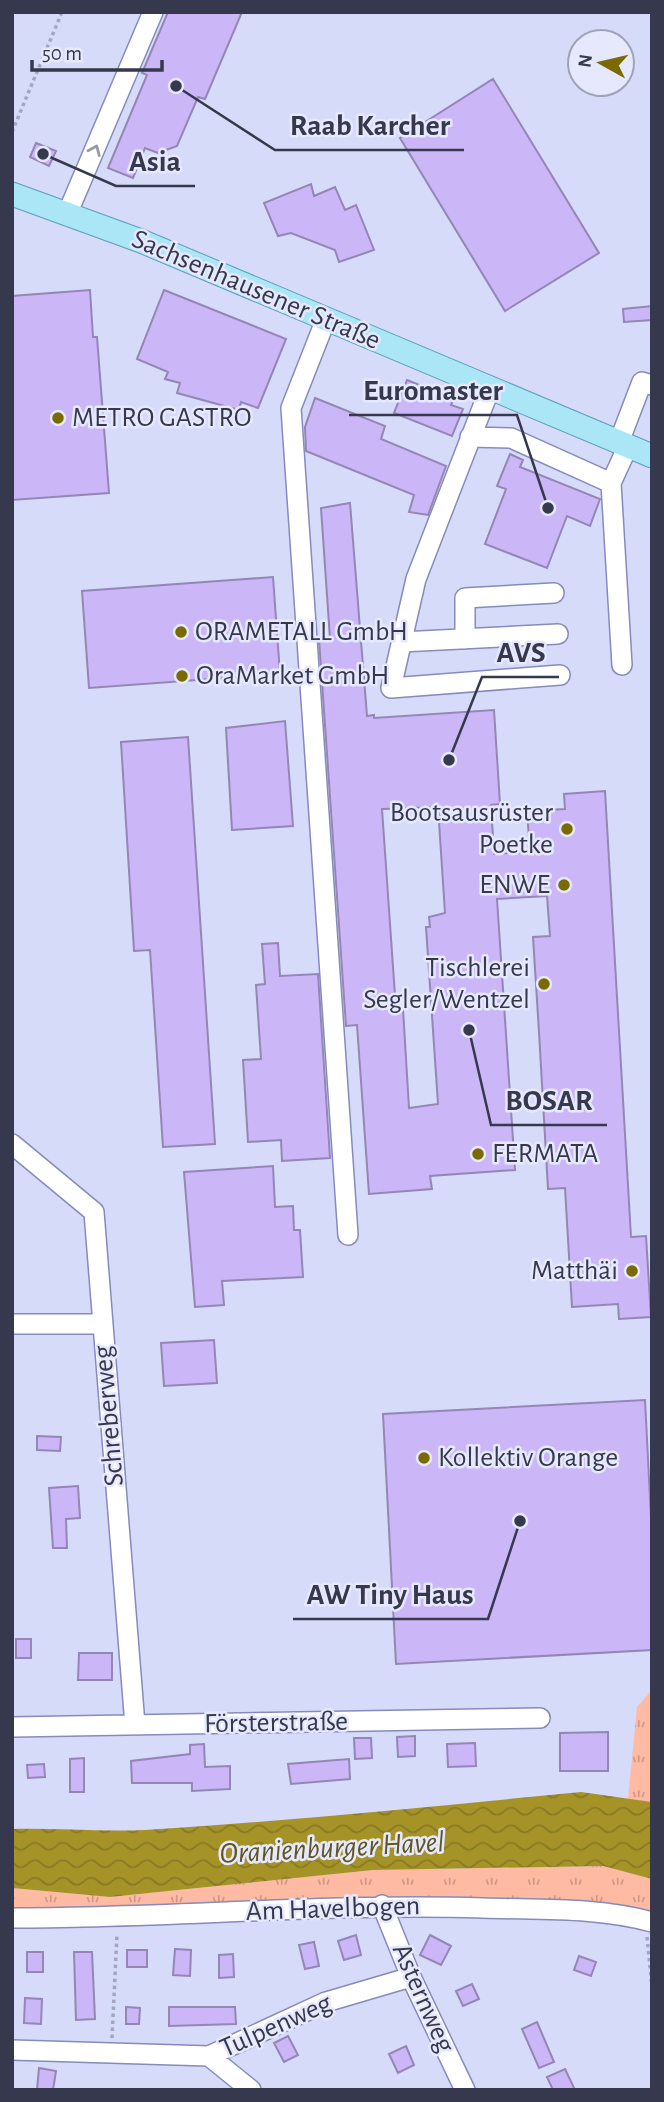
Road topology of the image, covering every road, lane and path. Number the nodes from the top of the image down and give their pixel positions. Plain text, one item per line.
1 (62, 12) edge
2 (153, 12) edge
3 (12, 132) edge
4 (12, 194) edge
5 (68, 212) junction
6 (326, 319) junction
7 (652, 386) edge
8 (490, 388) junction
9 (470, 437) junction
10 (623, 444) junction
11 (652, 456) edge
12 (611, 483) junction
13 (554, 593) dead end
14 (558, 634) dead end
15 (465, 639) junction
16 (401, 642) junction
17 (622, 665) dead end
18 (560, 675) dead end
19 (12, 1144) edge
20 (348, 1235) dead end
21 (12, 1324) edge
22 (102, 1324) junction
23 (540, 1718) dead end
24 (135, 1725) junction
25 (12, 1727) edge
26 (382, 1905) junction
27 (12, 1918) edge
28 (118, 1918) junction
29 (649, 1921) edge
30 (411, 1977) junction
31 (652, 1987) edge
32 (12, 2050) edge
33 (112, 2050) junction
34 (209, 2056) junction
35 (251, 2090) edge
36 (466, 2090) edge

1 - 3 path
5 -> 2 street
4 - 5 main road, Sachsenhausener Straße
5 - 6 main road, Sachsenhausener Straße
6 - 8 main road, Sachsenhausener Straße
6 - 20 street
7 - 10 street
8 - 9 street
8 - 10 main road, Sachsenhausener Straße
9 - 12 street
9 - 16 street
10 - 11 main road, Sachsenhausener Straße
10 - 12 street
12 - 17 street
13 - 15 street
14 - 15 street
15 - 16 street
16 - 18 street
19 - 22 street, Schreberweg
21 - 22 street
22 - 24 street, Schreberweg
23 - 24 street, Försterstraße
24 - 25 street, Försterstraße
26 - 28 street, Am Havelbogen
26 - 29 street, Am Havelbogen
26 - 30 street, Asternweg
27 - 28 street, Am Havelbogen
28 - 33 path
29 - 31 path
30 - 34 street, Tulpenweg
30 - 36 street, Asternweg
32 - 33 street, Tulpenweg
33 - 34 street, Tulpenweg
34 - 35 street

